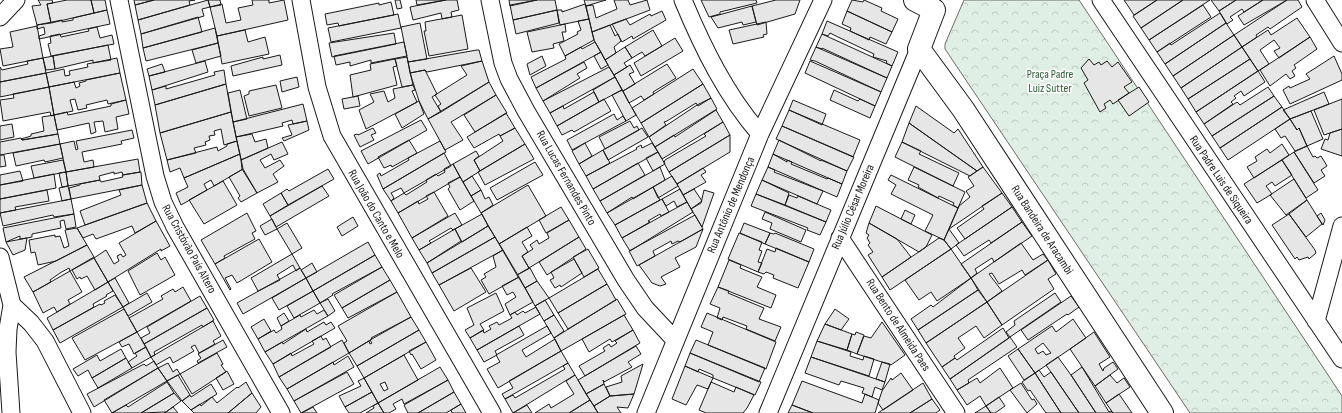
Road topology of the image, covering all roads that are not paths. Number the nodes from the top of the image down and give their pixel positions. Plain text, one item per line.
1 (16, 0) edge
2 (119, 0) edge
3 (301, 0) edge
4 (490, 0) edge
5 (683, 0) edge
6 (823, 0) edge
7 (915, 0) edge
8 (1101, 0) edge
9 (1315, 0) edge
10 (936, 5) edge
11 (0, 17) edge
12 (1342, 43) edge
13 (919, 49) junction
14 (760, 134) junction
15 (1342, 226) edge
16 (840, 238) junction
17 (0, 258) edge
18 (12, 305) junction
19 (1316, 321) junction
20 (675, 340) junction
21 (1342, 359) edge
22 (12, 413) edge
23 (82, 413) edge
24 (281, 413) edge
25 (492, 413) edge
26 (647, 413) edge
27 (768, 413) edge
28 (956, 413) edge
29 (1162, 413) edge

1 - 11 street
2 - 24 street, Rua Cristóvão País Altero
3 - 25 street, Rua João do Canto e Melo
4 - 20 street, Rua Lucas Fernandes Pinto
5 - 14 street
6 - 14 street, Rua Antônio de Mendonça
7 - 10 street
8 - 19 street, Rua Padre Luis de Siqueira
9 - 12 street
10 - 13 street, Rua Júlio César Moreira
13 - 16 street, Rua Júlio César Moreira
13 - 29 street, Rua Bandeira de Aracambi
14 - 20 street, Rua Antônio de Mendonça
15 - 19 street
16 - 27 street, Rua Júlio César Moreira
16 - 28 street, Rua Bento de Almeida Paes
17 - 18 street
18 - 22 street
18 - 23 street
19 - 21 street, Rua Padre Luis de Siqueira
20 - 26 street, Rua Antônio de Mendonça

